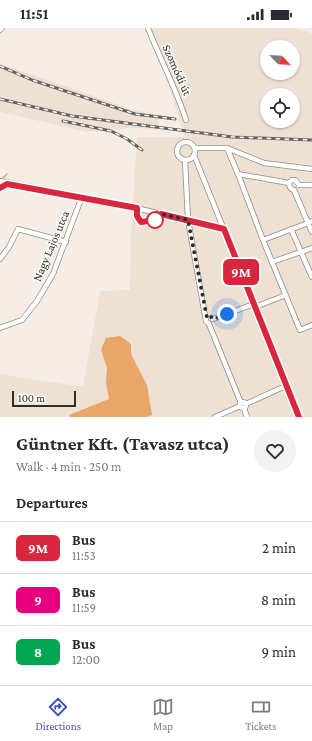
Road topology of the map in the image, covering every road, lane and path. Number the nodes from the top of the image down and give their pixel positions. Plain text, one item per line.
1 (148, 28) edge
2 (186, 120) dead end
3 (195, 148) junction
4 (227, 148) junction
5 (194, 154) junction
6 (187, 160) junction
7 (201, 169) junction
8 (312, 169) edge
9 (238, 174) junction
10 (1, 182) edge
11 (289, 183) junction
12 (7, 184) junction
13 (299, 184) junction
14 (312, 185) edge
15 (0, 188) edge
16 (294, 190) junction
17 (81, 198) junction
18 (188, 220) junction
19 (310, 222) edge
20 (224, 229) junction
21 (291, 229) junction
22 (312, 232) edge
23 (263, 240) junction
24 (66, 242) junction
25 (312, 248) edge
26 (301, 252) junction
27 (0, 259) edge
28 (272, 262) junction
29 (312, 277) edge
30 (286, 295) junction
31 (255, 306) junction
32 (207, 318) junction
33 (214, 319) junction
34 (209, 324) junction
35 (312, 325) edge
36 (0, 328) edge
37 (284, 382) junction
38 (281, 388) junction
39 (287, 390) junction
40 (243, 405) junction
41 (216, 417) edge
42 (248, 417) edge
43 (299, 417) edge

1 - 2 street, Szomódi út
3 - 4 street
3 - 5 street
3 - 6 street
4 - 8 street
4 - 9 street
5 - 6 street
5 - 7 street
6 - 7 street
6 - 18 street
7 - 20 street
9 - 11 street
9 - 23 street
10 - 12 street
11 - 13 street
11 - 16 street
12 - 15 street
12 - 17 street
13 - 14 street
13 - 16 street
16 - 19 street
17 - 18 street
17 - 24 street, Nagy Lajos utca
18 - 20 street
18 - 32 street
19 - 21 street
19 - 22 street
20 - 31 street
21 - 23 street
21 - 26 street
23 - 28 street
24 - 27 street
24 - 36 street, Nagy Lajos utca
25 - 26 street
26 - 28 street
26 - 29 street
28 - 30 street
30 - 31 street
30 - 35 street
31 - 33 street
31 - 37 street
32 - 33 street
32 - 34 street
33 - 34 street
34 - 40 street
37 - 38 street
37 - 39 street
38 - 39 street
38 - 40 street
39 - 43 street
40 - 41 street
40 - 42 street

